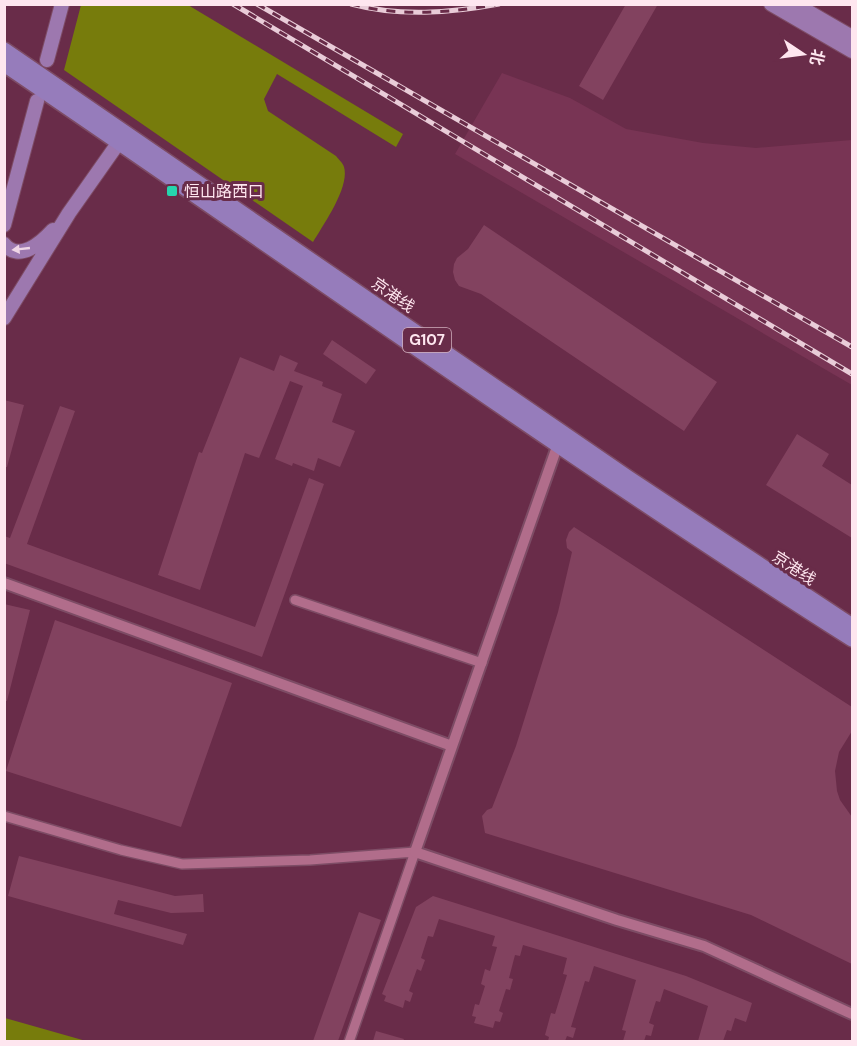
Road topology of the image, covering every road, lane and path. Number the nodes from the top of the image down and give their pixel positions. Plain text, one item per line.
1 (62, 4) edge
2 (771, 4) edge
3 (795, 4) edge
4 (852, 37) edge
5 (4, 50) edge
6 (852, 51) edge
7 (47, 60) dead end
8 (4, 64) edge
9 (37, 101) dead end
10 (119, 142) junction
11 (69, 213) junction
12 (4, 225) edge
13 (4, 244) edge
14 (4, 318) edge
15 (558, 444) junction
16 (4, 583) edge
17 (295, 600) dead end
18 (852, 626) edge
19 (852, 639) edge
20 (482, 663) junction
21 (453, 746) junction
22 (4, 816) edge
23 (416, 852) junction
24 (852, 1014) edge
25 (349, 1041) edge

1 - 7 main road
2 - 6 main road
3 - 4 main road
5 - 18 highway, 京港线 / G107
8 - 10 highway, 京港线 / G107
9 - 12 main road
10 - 11 main road
10 - 15 highway, 京港线 / G107
11 -> 13 main road
11 - 14 main road
15 - 19 highway, 京港线 / G107
15 - 20 street
16 - 21 street
17 - 20 street
20 - 21 street
21 - 23 street
22 - 23 street
23 - 24 street
23 - 25 street

